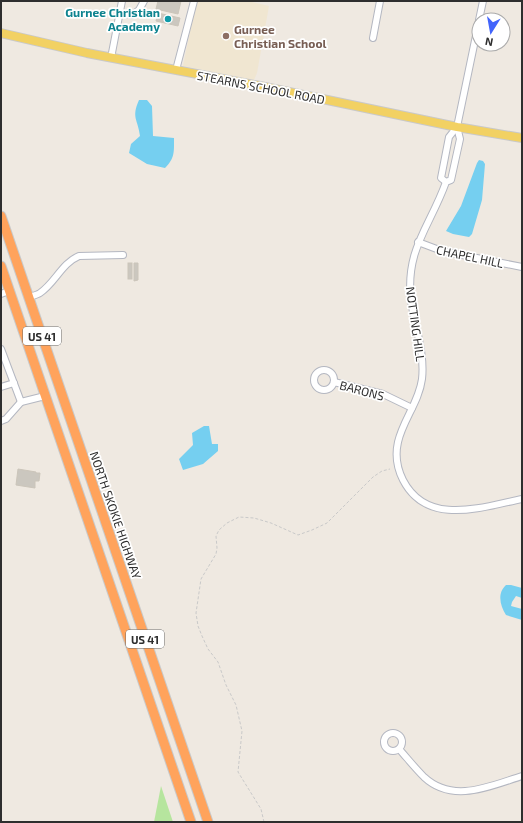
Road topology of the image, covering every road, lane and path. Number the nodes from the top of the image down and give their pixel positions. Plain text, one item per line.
1 (122, 1) edge
2 (144, 1) edge
3 (194, 1) edge
4 (380, 1) edge
5 (483, 1) edge
6 (481, 12) edge
7 (120, 13) junction
8 (1, 33) edge
9 (373, 38) dead end
10 (472, 52) edge
11 (111, 58) junction
12 (176, 70) junction
13 (456, 127) junction
14 (522, 138) edge
15 (446, 182) junction
16 (1, 216) edge
17 (418, 242) junction
18 (123, 255) dead end
19 (1, 266) edge
20 (522, 267) edge
21 (5, 292) edge
22 (29, 297) junction
23 (1, 349) edge
24 (334, 382) dead end
25 (14, 383) junction
26 (1, 387) edge
27 (45, 396) junction
28 (21, 402) junction
29 (412, 408) junction
30 (1, 420) edge
31 (390, 469) dead end
32 (522, 499) edge
33 (399, 749) dead end
34 (522, 776) edge
35 (191, 822) edge
36 (208, 822) edge
37 (264, 822) edge

1 - 7 street
2 - 7 street
3 - 12 street
4 - 9 street
5 - 6 street
7 - 11 street
8 - 11 main road, STEARNS SCHOOL ROAD
10 - 13 street
11 - 12 main road, STEARNS SCHOOL ROAD
12 - 13 main road, STEARNS SCHOOL ROAD
13 - 14 main road, STEARNS SCHOOL ROAD
13 - 15 street, NOTTING HILL
13 - 15 street, NOTTING HILL
15 - 17 street, NOTTING HILL
16 - 22 highway, NORTH SKOKIE HIGHWAY / US 41
17 - 20 street, CHAPEL HILL
17 - 29 street, NOTTING HILL
18 - 22 street
19 - 21 highway, US 41
21 - 27 highway, US 41
22 - 36 highway, NORTH SKOKIE HIGHWAY / US 41
23 - 25 street
24 - 29 street, BARONS
25 - 26 street
25 - 28 street
27 - 28 street
27 - 35 highway, US 41
28 - 30 street
29 - 32 street, NOTTING HILL
31 - 37 path
33 - 34 street

